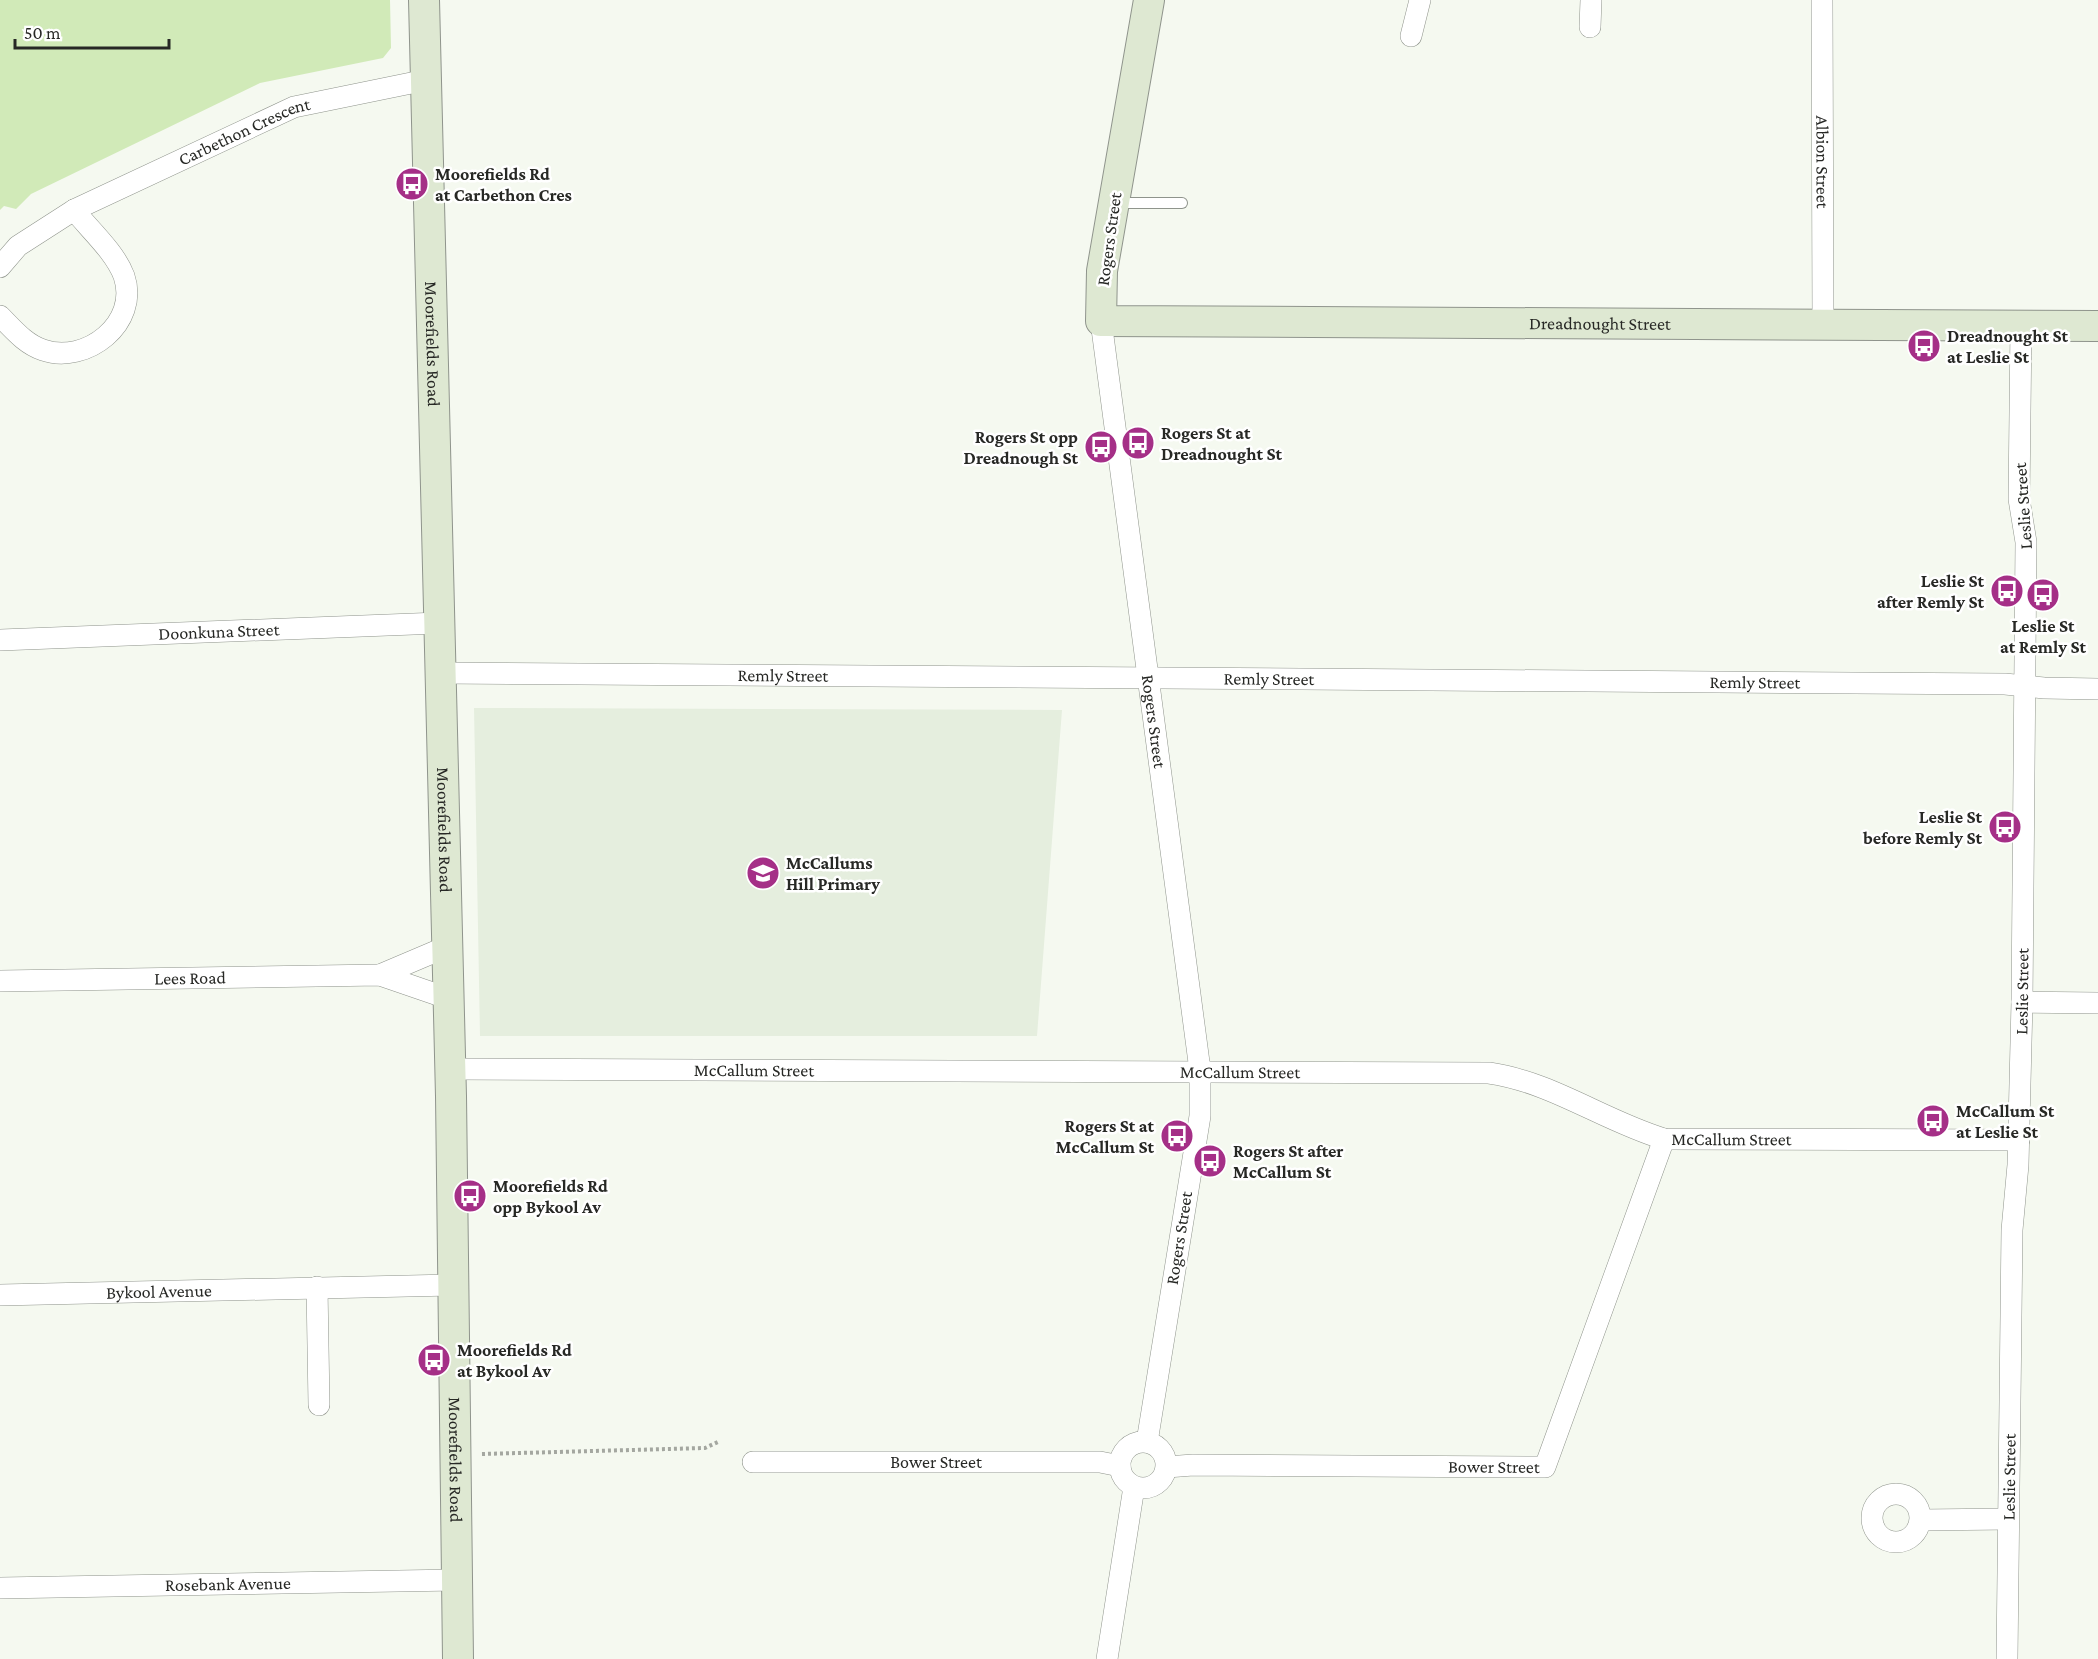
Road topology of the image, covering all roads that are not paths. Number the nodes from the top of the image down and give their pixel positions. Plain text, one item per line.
1 (424, 0) edge
2 (1149, 0) edge
3 (1420, 0) edge
4 (1591, 0) edge
5 (1821, 0) edge
6 (1590, 27) dead end
7 (1411, 36) dead end
8 (426, 80) junction
9 (1113, 203) junction
10 (1182, 203) dead end
11 (74, 210) junction
12 (0, 267) edge
13 (0, 316) edge
14 (1101, 321) junction
15 (1823, 323) junction
16 (2021, 325) junction
17 (2098, 326) edge
18 (439, 623) junction
19 (0, 639) edge
20 (441, 673) junction
21 (1149, 676) junction
22 (2025, 686) junction
23 (2098, 689) edge
24 (446, 947) junction
25 (380, 975) junction
26 (0, 981) edge
27 (447, 998) junction
28 (2022, 1002) junction
29 (2098, 1003) edge
30 (450, 1069) junction
31 (1200, 1070) junction
32 (1664, 1139) junction
33 (2019, 1140) junction
34 (452, 1285) junction
35 (317, 1287) junction
36 (0, 1295) edge
37 (319, 1405) dead end
38 (1147, 1442) junction
39 (753, 1462) dead end
40 (1120, 1466) junction
41 (1167, 1467) junction
42 (1134, 1487) junction
43 (2008, 1519) junction
44 (1921, 1520) dead end
45 (456, 1580) junction
46 (0, 1588) edge
47 (458, 1659) edge
48 (1107, 1659) edge
49 (2007, 1659) edge

1 - 8 main road, Moorefields Road
2 - 9 main road, Rogers Street
3 - 7 street
4 - 6 street
5 - 15 street, Albion Street
8 - 11 street, Carbethon Crescent
8 - 18 main road, Moorefields Road
9 - 10 lane
9 - 14 main road, Rogers Street
11 - 12 street, Carbethon Crescent
11 - 13 street
14 - 15 main road, Dreadnought Street
14 - 21 street, Rogers Street
15 - 16 main road, Dreadnought Street
16 - 17 main road, Dreadnought Street
16 - 22 street, Leslie Street
18 - 19 street, Doonkuna Street
18 - 20 main road, Moorefields Road
20 - 21 street, Remly Street
20 - 24 main road, Moorefields Road
21 - 22 street, Remly Street
21 - 31 street, Rogers Street
22 - 23 street, Remly Street
22 - 28 street, Leslie Street
24 - 25 street, Lees Road
24 - 27 main road, Moorefields Road
25 - 26 street, Lees Road
25 - 27 street, Lees Road
27 - 30 main road, Moorefields Road
28 - 29 street
28 - 33 street, Leslie Street
30 - 31 street, McCallum Street
30 - 34 main road, Moorefields Road
31 - 32 street, McCallum Street
31 - 38 street, Rogers Street
32 - 33 street, McCallum Street
32 - 41 street, Bower Street
33 - 43 street, Leslie Street
34 - 35 street, Bykool Avenue
34 - 45 main road, Moorefields Road
35 - 36 street, Bykool Avenue
35 - 37 street
38 - 40 street
38 - 41 street
39 - 40 street, Bower Street
40 - 42 street
41 - 42 street
42 - 48 street
43 - 44 street
43 - 49 street, Leslie Street
45 - 46 street, Rosebank Avenue
45 - 47 main road, Moorefields Road

